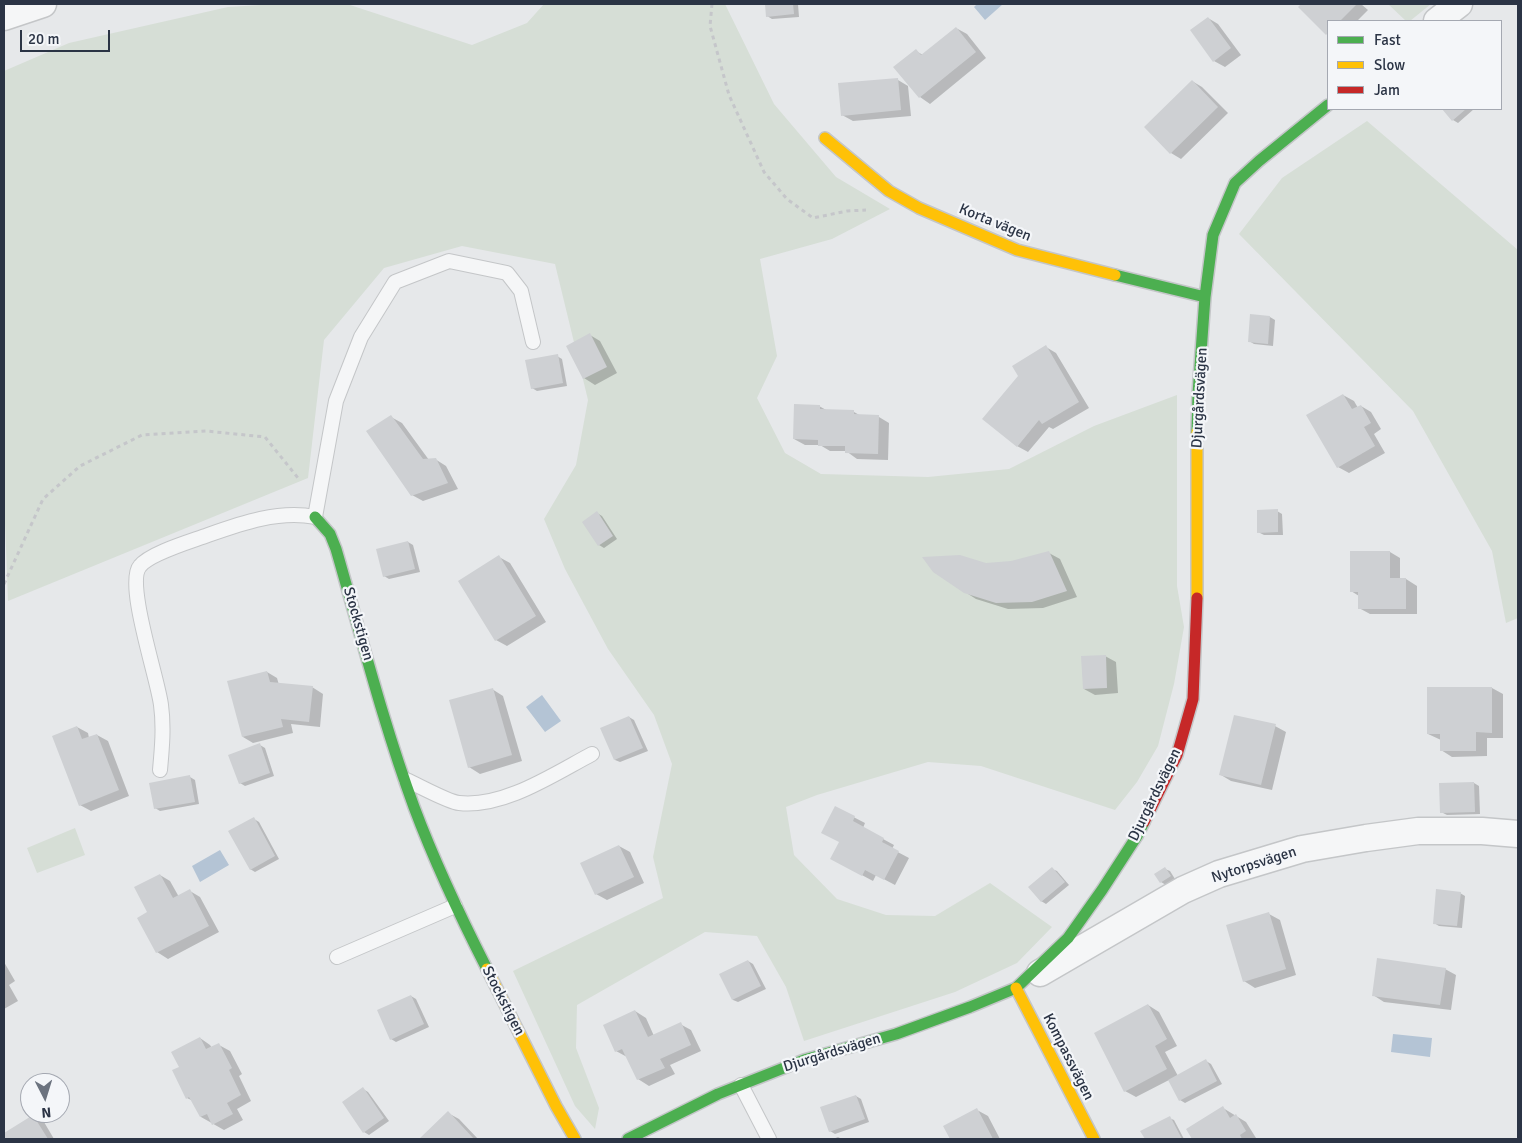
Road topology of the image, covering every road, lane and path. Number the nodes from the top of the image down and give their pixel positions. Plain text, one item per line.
1 (43, 4) edge
2 (712, 4) edge
3 (1459, 4) edge
4 (4, 17) edge
5 (1438, 20) edge
6 (1327, 107) edge
7 (825, 138) dead end
8 (874, 210) dead end
9 (1205, 297) junction
10 (533, 342) dead end
11 (315, 517) junction
12 (4, 584) edge
13 (592, 754) dead end
14 (160, 770) dead end
15 (406, 780) junction
16 (1518, 834) edge
17 (455, 906) junction
18 (337, 957) dead end
19 (1016, 988) junction
20 (741, 1085) junction
21 (575, 1139) edge
22 (628, 1139) edge
23 (769, 1139) edge
24 (1094, 1139) edge

1 - 4 street
2 - 8 path
3 - 5 street
6 - 9 street, Djurgårdsvägen
7 - 9 street, Korta vägen
9 - 19 street, Djurgårdsvägen
10 - 11 lane
11 - 12 path
11 - 14 lane
11 - 15 street, Stockstigen
13 - 15 lane
15 - 17 street, Stockstigen
16 - 19 street, Nytorpsvägen
17 - 18 lane
17 - 21 street, Stockstigen
19 - 20 street, Djurgårdsvägen
19 - 24 street, Kompassvägen
20 - 22 street, Djurgårdsvägen
20 - 23 lane

